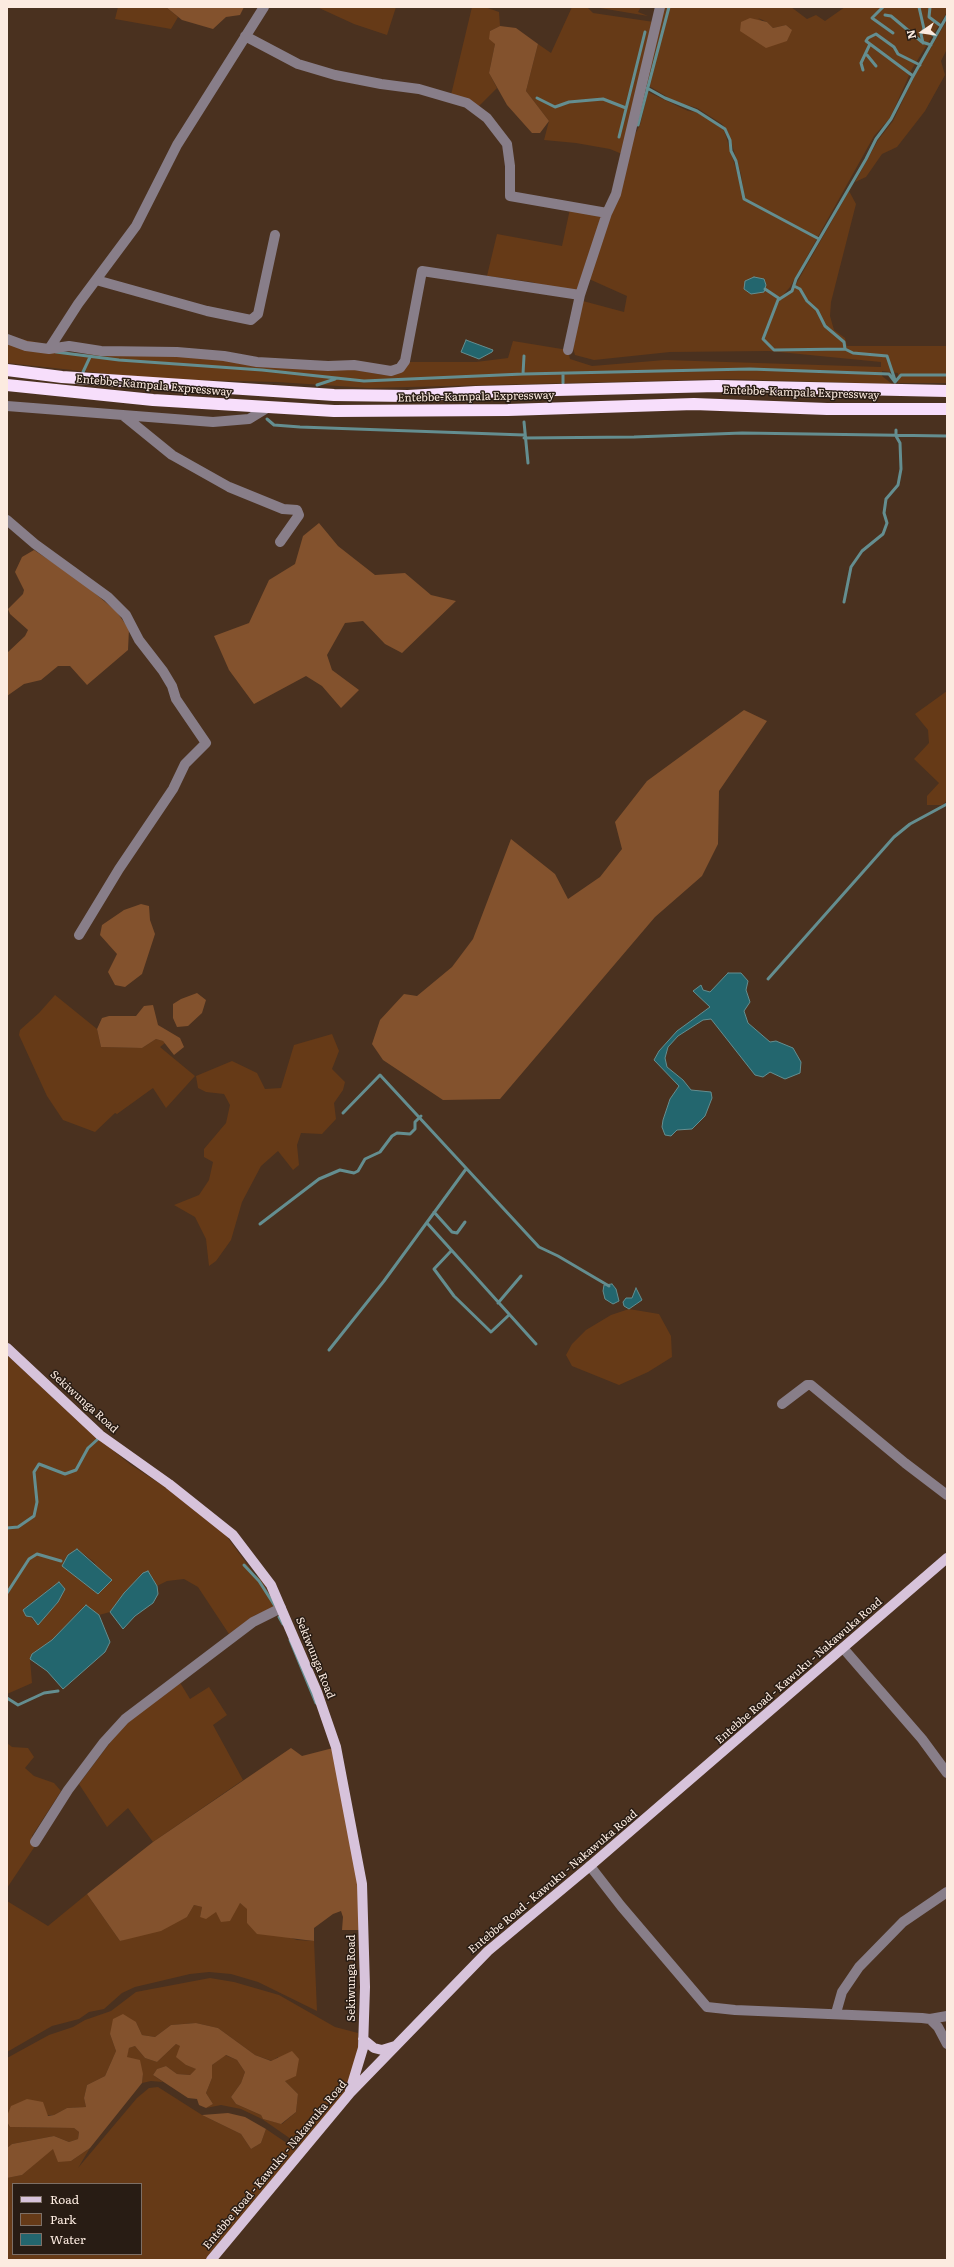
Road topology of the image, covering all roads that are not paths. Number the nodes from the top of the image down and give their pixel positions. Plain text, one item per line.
1 (264, 7) edge
2 (660, 7) edge
3 (244, 36) junction
4 (607, 213) junction
5 (275, 235) dead end
6 (96, 280) junction
7 (580, 295) junction
8 (7, 339) edge
9 (49, 349) junction
10 (568, 350) dead end
11 (7, 370) edge
12 (7, 385) edge
13 (947, 391) edge
14 (7, 406) edge
15 (268, 408) junction
16 (947, 409) edge
17 (124, 416) junction
18 (7, 520) edge
19 (280, 542) dead end
20 (79, 935) dead end
21 (7, 1348) edge
22 (782, 1404) dead end
23 (947, 1495) edge
24 (947, 1558) edge
25 (281, 1608) junction
26 (843, 1648) junction
27 (947, 1773) edge
28 (35, 1842) dead end
29 (590, 1866) junction
30 (947, 1892) edge
31 (836, 2013) junction
32 (947, 2016) edge
33 (930, 2019) junction
34 (363, 2039) junction
35 (947, 2044) edge
36 (395, 2046) junction
37 (350, 2093) junction
38 (211, 2260) edge

1 - 3 street
2 - 4 street
3 - 4 street
3 - 6 street
4 - 7 street
5 - 6 street
6 - 9 street
7 - 9 street
7 - 10 street
8 - 9 street
11 - 13 highway, Entebbe-Kampala Expressway
12 - 15 highway, Entebbe-Kampala Expressway
14 - 17 street
15 - 16 highway, Entebbe-Kampala Expressway
15 - 17 street
17 - 19 street
18 - 20 street
21 - 25 main road, Sekiwunga Road
22 - 23 street
24 - 26 main road, Entebbe Road - Kawuku - Nakawuka Road
25 - 28 street
25 - 34 main road, Sekiwunga Road
26 - 27 street
26 - 29 main road, Entebbe Road - Kawuku - Nakawuka Road
29 - 31 street
29 - 36 main road, Entebbe Road - Kawuku - Nakawuka Road
30 - 31 street
31 - 33 street
32 - 33 street
33 - 35 street
34 - 36 main road
34 - 37 main road, Sekiwunga Road
36 - 37 main road, Entebbe Road - Kawuku - Nakawuka Road
37 - 38 main road, Entebbe Road - Kawuku - Nakawuka Road

